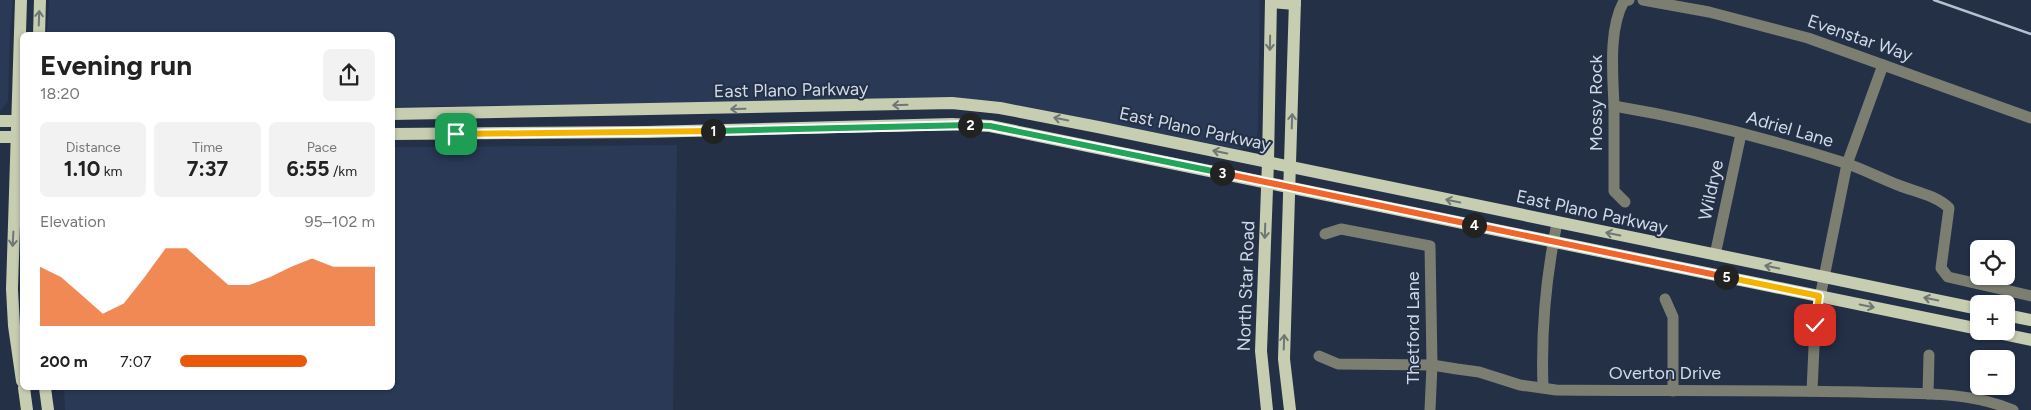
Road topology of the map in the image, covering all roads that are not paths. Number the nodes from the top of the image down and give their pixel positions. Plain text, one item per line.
1 (20, 0) edge
2 (40, 0) edge
3 (1626, 0) edge
4 (1643, 0) edge
5 (1271, 1) edge
6 (1296, 2) edge
7 (39, 32) edge
8 (1883, 65) junction
9 (952, 103) junction
10 (1614, 106) junction
11 (802, 108) junction
12 (645, 110) junction
13 (395, 114) edge
14 (2031, 118) edge
15 (20, 121) edge
16 (0, 122) edge
17 (952, 124) junction
18 (1098, 127) junction
19 (802, 129) junction
20 (646, 132) junction
21 (395, 134) edge
22 (1741, 134) junction
23 (0, 137) edge
24 (20, 137) edge
25 (1094, 146) junction
26 (1268, 162) junction
27 (1847, 164) junction
28 (1291, 168) junction
29 (1267, 182) junction
30 (1290, 187) junction
31 (1419, 194) junction
32 (1625, 202) dead end
33 (1415, 212) junction
34 (1557, 222) junction
35 (1325, 234) dead end
36 (1553, 241) junction
37 (1715, 255) junction
38 (1824, 277) junction
39 (1819, 296) junction
40 (2031, 296) edge
41 (1665, 299) dead end
42 (1970, 307) edge
43 (2015, 317) edge
44 (2031, 320) edge
45 (1970, 327) edge
46 (2015, 337) edge
47 (2031, 340) edge
48 (1929, 355) dead end
49 (1319, 356) dead end
50 (1432, 366) junction
51 (20, 367) edge
52 (1285, 376) junction
53 (1263, 379) junction
54 (1543, 387) junction
55 (24, 390) edge
56 (45, 390) edge
57 (1673, 391) junction
58 (1812, 391) junction
59 (1928, 394) junction
60 (27, 410) edge
61 (48, 410) edge
62 (1267, 410) edge
63 (1290, 410) edge
64 (1430, 410) edge
65 (2013, 410) edge

1 - 15 main road
7 -> 2 main road
3 - 10 street, Mossy Rock
4 - 8 street, Evenstar Way
5 - 6 main road
5 -> 26 main road, North Star Road
28 -> 6 main road
8 - 14 street, Evenstar Way
8 - 27 street
9 -> 11 main road, East Plano Parkway
9 - 17 main road
18 -> 9 main road, East Plano Parkway
10 - 22 street, Adriel Lane
10 - 32 street, Mossy Rock
11 -> 12 main road, East Plano Parkway
11 - 19 main road
12 - 13 main road, East Plano Parkway
12 - 20 main road
15 - 16 main road
15 - 24 main road
17 - 19 main road, East Plano Parkway
17 - 25 main road, East Plano Parkway
18 - 25 main road
26 -> 18 main road, East Plano Parkway
19 - 20 main road, East Plano Parkway
20 - 21 main road, East Plano Parkway
22 - 27 street, Adriel Lane
22 - 37 street, Wildrye
23 - 24 main road
24 -> 51 main road
25 - 29 main road, East Plano Parkway
26 - 28 main road, East Plano Parkway
26 - 29 main road, North Star Road
27 - 38 street
27 - 40 street, Adriel Lane
28 - 30 main road
28 - 31 main road, East Plano Parkway
29 - 30 main road, East Plano Parkway
29 -> 53 main road, North Star Road
30 - 33 main road, East Plano Parkway
52 -> 30 main road
31 - 33 main road
34 -> 31 main road, East Plano Parkway
33 - 36 main road, East Plano Parkway
34 - 36 street
37 -> 34 main road, East Plano Parkway
35 - 50 street, Thetford Lane
36 - 39 main road, East Plano Parkway
36 - 54 street
38 -> 37 main road, East Plano Parkway
38 - 39 street
42 -> 38 main road, East Plano Parkway
39 -> 45 main road, East Plano Parkway
39 - 58 street
41 - 57 street
43 - 44 main road
46 - 47 main road
48 - 59 street
49 - 50 street, Overton Drive
50 - 54 street, Overton Drive
50 - 64 street, Thetford Lane
52 - 53 main road
52 - 63 main road
53 - 62 main road, North Star Road
54 - 57 street, Overton Drive
55 - 60 main road
56 - 61 main road
57 - 58 street, Overton Drive
58 - 59 street, Overton Drive
59 - 65 street, Overton Drive

